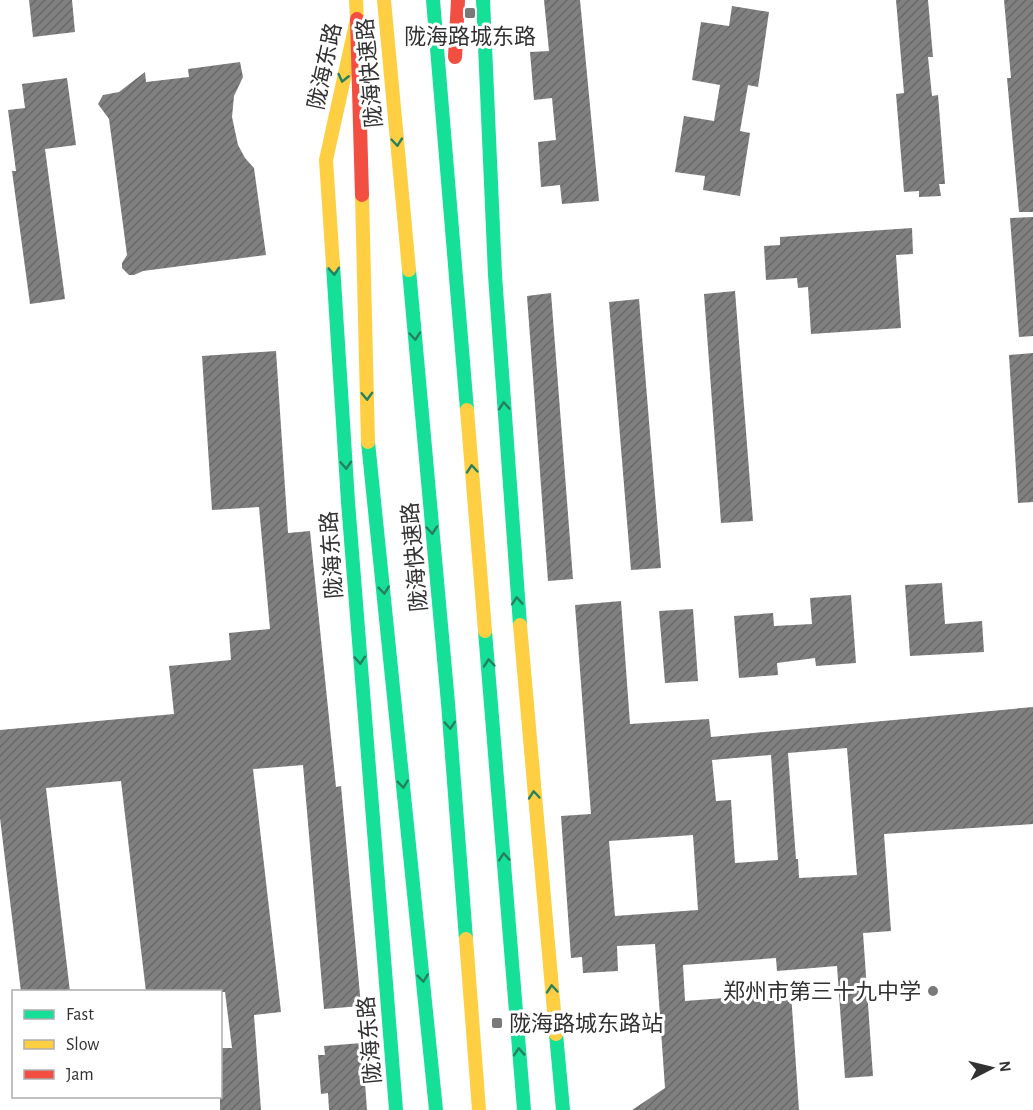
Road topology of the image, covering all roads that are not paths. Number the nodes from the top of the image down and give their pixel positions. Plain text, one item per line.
1 (356, 0) edge
2 (384, 0) edge
3 (433, 0) edge
4 (458, 0) edge
5 (483, 0) edge
6 (357, 19) junction
7 (448, 191) junction
8 (396, 1110) edge
9 (436, 1110) edge
10 (479, 1110) edge
11 (524, 1110) edge
12 (563, 1110) edge

1 - 6 main road, 陇海东路
2 -> 10 main road, 陇海快速路
3 - 7 main road
4 - 7 main road
12 -> 5 main road
6 -> 8 main road, 陇海东路
6 -> 9 main road
11 -> 7 main road

